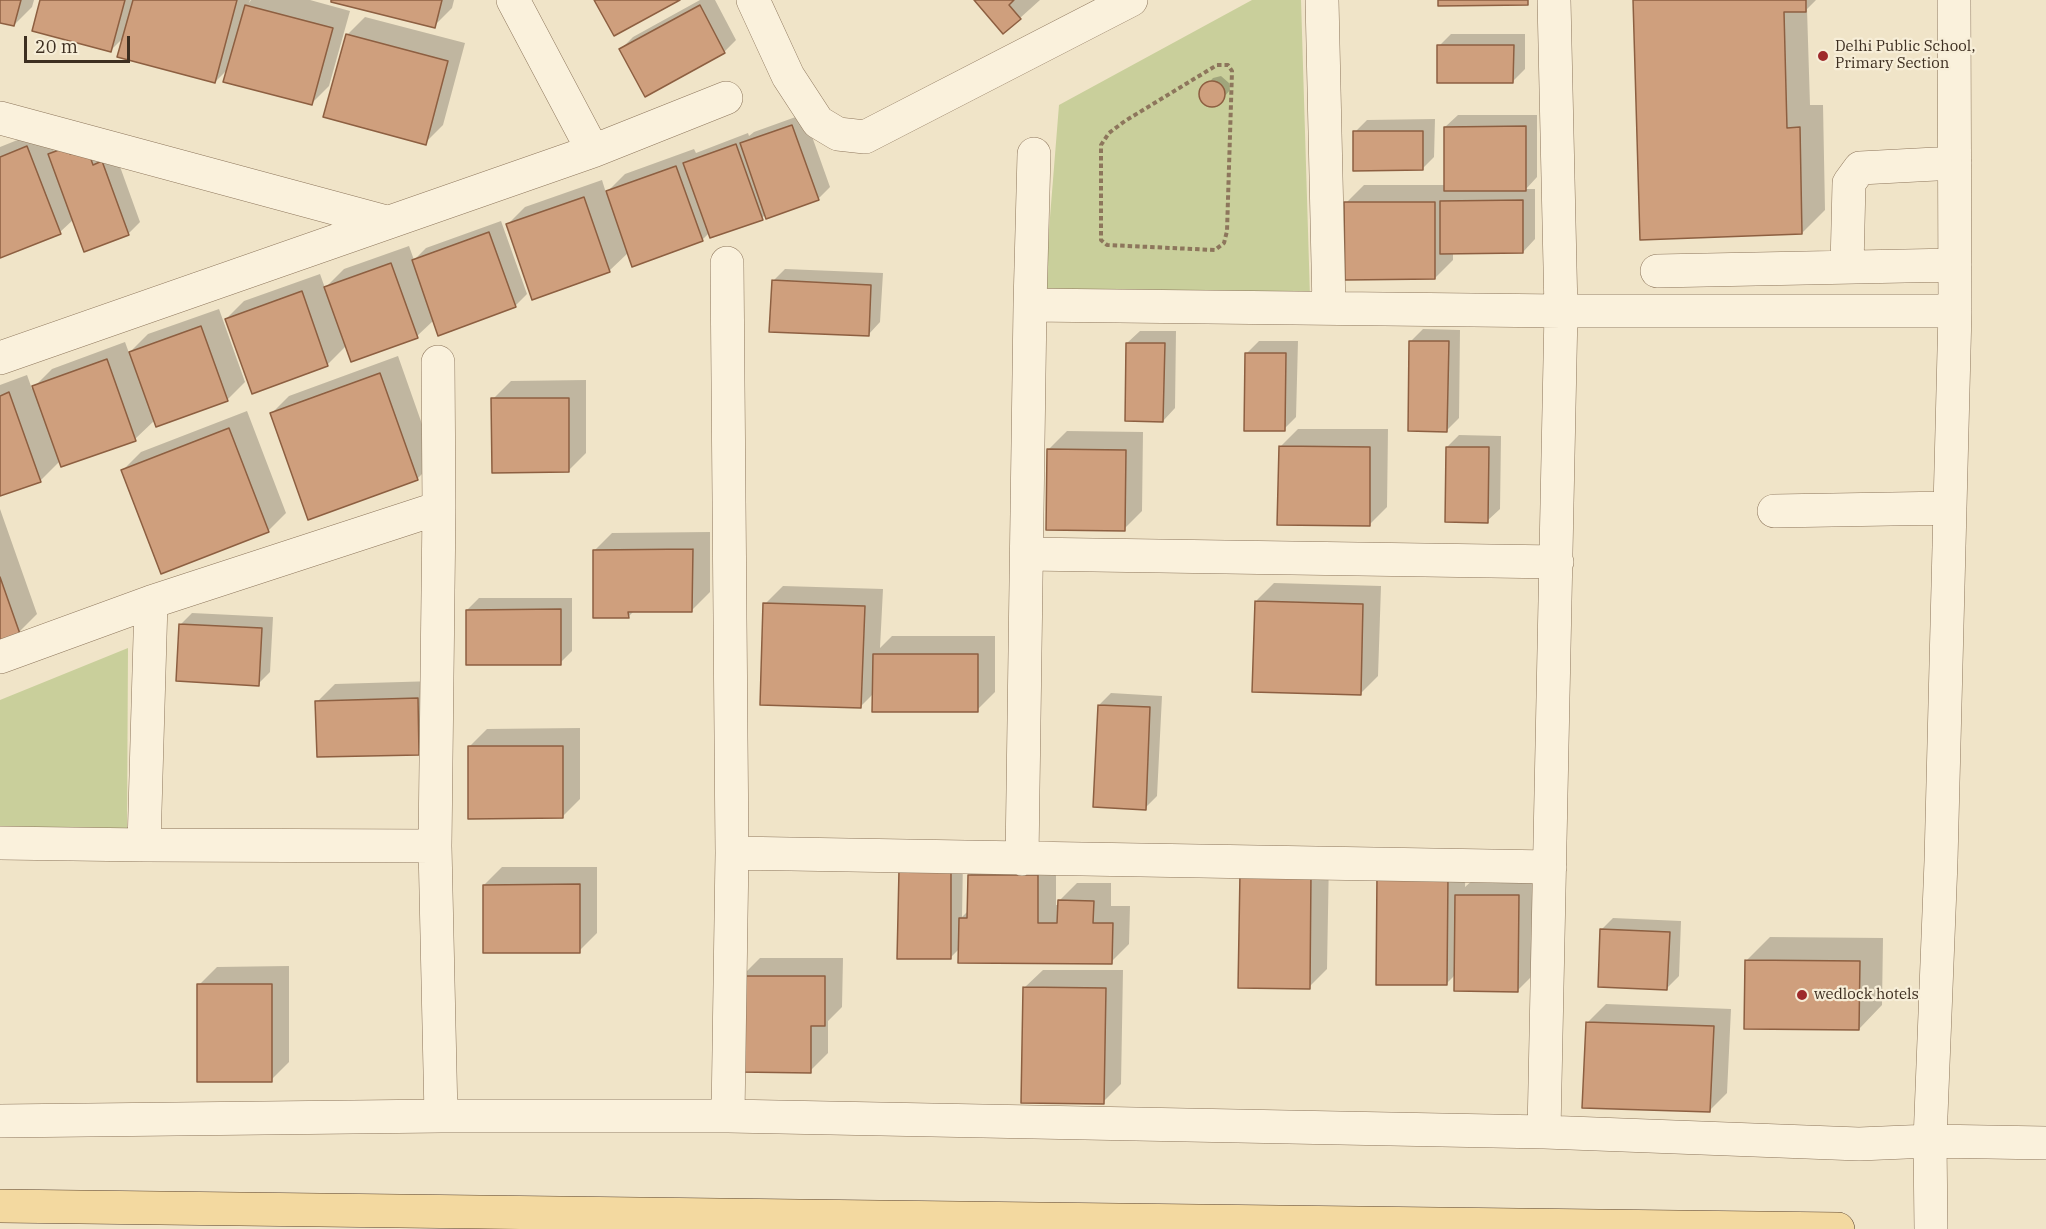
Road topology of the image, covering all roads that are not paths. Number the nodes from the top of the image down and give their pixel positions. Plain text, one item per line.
1 (513, 0) edge
2 (753, 0) edge
3 (1131, 0) edge
4 (1322, 0) edge
5 (1554, 0) edge
6 (1954, 0) edge
7 (726, 98) dead end
8 (0, 118) edge
9 (593, 151) junction
10 (1034, 154) dead end
11 (1955, 163) junction
12 (386, 222) junction
13 (727, 263) dead end
14 (1955, 265) junction
15 (1846, 267) junction
16 (1657, 271) dead end
17 (1030, 305) junction
18 (1329, 308) junction
19 (1955, 310) junction
20 (1562, 311) junction
21 (0, 358) edge
22 (438, 362) dead end
23 (439, 508) junction
24 (1950, 508) junction
25 (1774, 511) dead end
26 (1027, 554) junction
27 (1557, 562) junction
28 (151, 602) junction
29 (0, 657) edge
30 (0, 843) edge
31 (144, 845) junction
32 (435, 846) junction
33 (732, 853) junction
34 (1022, 859) junction
35 (1550, 867) junction
36 (441, 1116) junction
37 (728, 1116) junction
38 (0, 1121) edge
39 (1544, 1132) junction
40 (1930, 1141) junction
41 (2046, 1143) edge
42 (0, 1206) edge
43 (1838, 1229) edge
44 (1931, 1229) edge

1 - 9 street
2 - 3 street
4 - 18 street
5 - 20 street
6 - 11 street
7 - 9 street
8 - 12 street
9 - 12 street
10 - 17 street
11 - 14 street
11 - 15 street
12 - 21 street
13 - 33 street
14 - 15 street
14 - 19 street
15 - 16 street
17 - 18 street
17 - 26 street
18 - 20 street
19 - 20 street
19 - 24 street
20 - 27 street
22 - 23 street
23 - 28 street
23 - 32 street
24 - 25 street
24 - 40 street
26 - 27 street
26 - 34 street
27 - 35 street
28 - 29 street
28 - 31 street
30 - 31 street
31 - 32 street
32 - 36 street
33 - 34 street
33 - 37 street
34 - 35 street
35 - 39 street
36 - 37 street
36 - 38 street
37 - 39 street
39 - 40 street
40 - 41 street
40 - 44 street
42 - 43 main road

